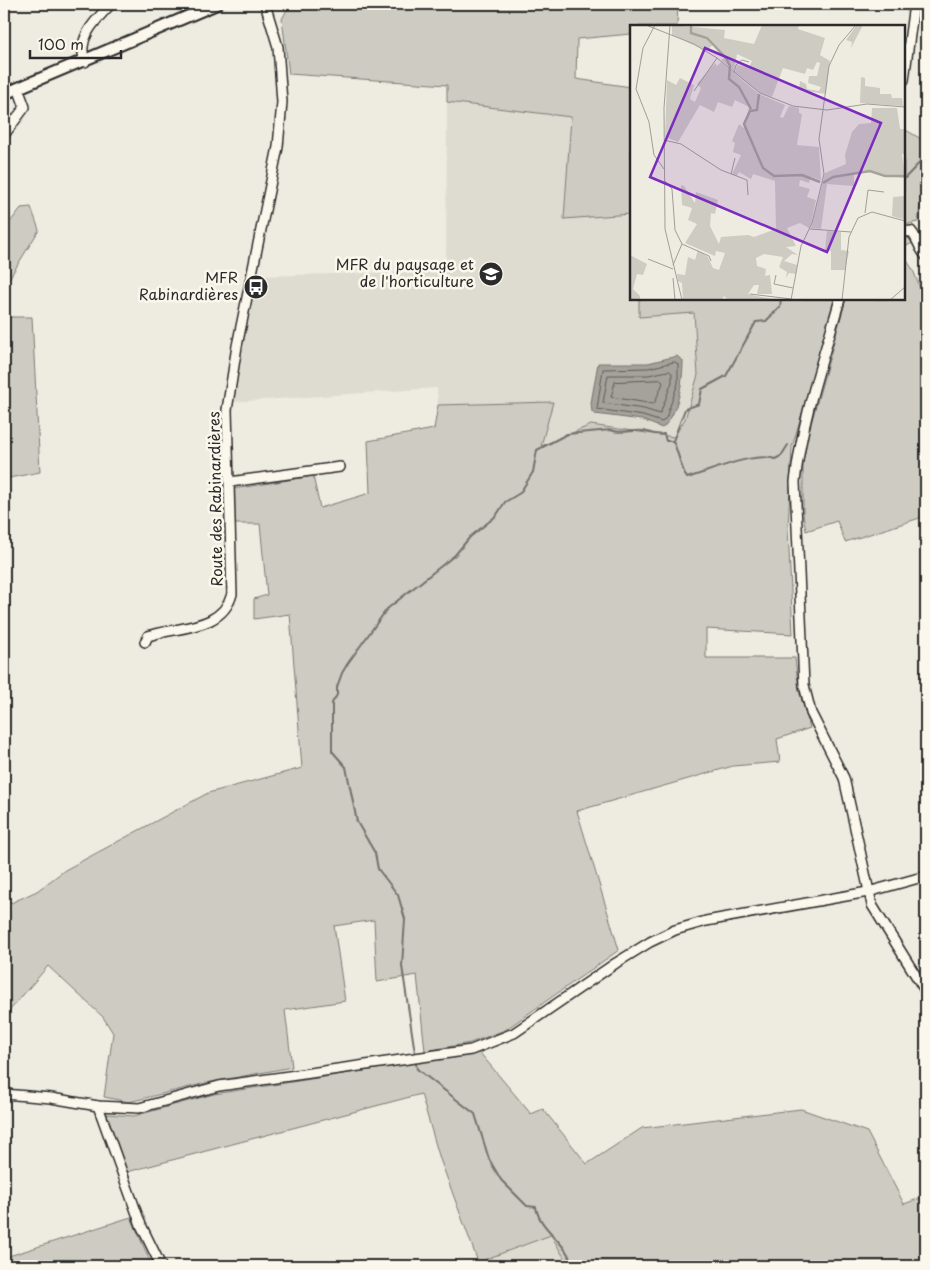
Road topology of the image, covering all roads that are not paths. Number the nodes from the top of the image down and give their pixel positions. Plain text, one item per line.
1 (111, 4) edge
2 (217, 4) edge
3 (265, 4) edge
4 (914, 4) edge
5 (85, 62) junction
6 (905, 72) edge
7 (18, 88) junction
8 (4, 94) edge
9 (4, 135) edge
10 (905, 232) edge
11 (926, 256) edge
12 (840, 300) edge
13 (340, 467) dead end
14 (230, 482) junction
15 (145, 642) dead end
16 (926, 876) edge
17 (868, 892) junction
18 (926, 992) edge
19 (4, 1094) edge
20 (98, 1106) junction
21 (160, 1266) edge

1 - 5 street
2 - 5 main road
3 - 14 street, Route des Rabinardières
4 - 6 street
5 - 7 main road
7 - 8 main road
7 - 9 street
10 - 11 street
12 - 17 street
13 - 14 street
14 - 15 street, Route des Rabinardières
16 - 17 street
17 - 18 street
17 - 20 street
19 - 20 street
20 - 21 street

